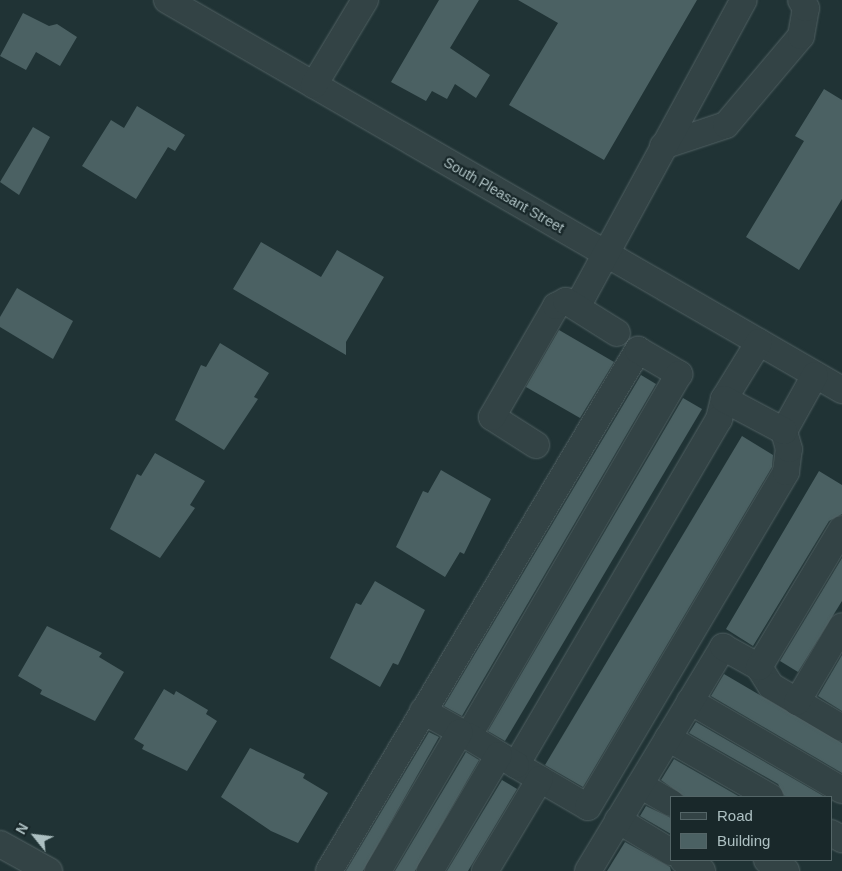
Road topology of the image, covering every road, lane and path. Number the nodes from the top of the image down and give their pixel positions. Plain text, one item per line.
1 (167, 0) edge
2 (365, 0) edge
3 (744, 0) edge
4 (801, 0) edge
5 (314, 85) junction
6 (663, 146) junction
7 (605, 254) junction
8 (577, 307) junction
9 (617, 333) dead end
10 (759, 342) junction
11 (815, 375) junction
12 (842, 390) edge
13 (724, 399) junction
14 (784, 431) junction
15 (536, 445) dead end
16 (842, 529) edge
17 (838, 642) edge
18 (759, 667) junction
19 (690, 701) junction
20 (797, 702) junction
21 (423, 711) junction
22 (842, 728) edge
23 (464, 734) junction
24 (668, 738) junction
25 (508, 760) junction
26 (540, 779) junction
27 (640, 784) junction
28 (842, 790) edge
29 (768, 796) edge
30 (670, 802) edge
31 (618, 820) junction
32 (0, 844) edge
33 (670, 851) edge
34 (686, 861) edge
35 (769, 861) edge
36 (592, 869) edge
37 (50, 871) edge
38 (328, 871) edge
39 (378, 871) edge
40 (430, 871) edge
41 (485, 871) edge
42 (702, 871) edge
43 (786, 871) edge

1 - 5 street, South Pleasant Street
2 - 5 street
3 - 6 street
4 - 6 street
5 - 7 street, South Pleasant Street
6 - 7 street
7 - 8 street
7 - 10 street, South Pleasant Street
8 - 9 street
8 - 15 street
10 - 11 street, South Pleasant Street
10 - 13 street
11 - 12 street, South Pleasant Street
11 - 14 street
13 - 14 street
13 - 25 street
14 - 26 street
16 - 18 street
17 - 20 street
18 - 19 street
18 - 20 street
19 - 24 street
19 - 28 street
20 - 22 street
21 - 23 street
21 - 23 street
21 - 38 street
23 - 25 street
23 - 39 street
24 - 27 street
24 - 29 street
25 - 26 street
25 - 40 street
26 - 41 street
27 - 30 street
27 - 31 street
31 - 33 street
31 - 36 street
32 - 37 street
34 - 42 street
35 - 43 street

